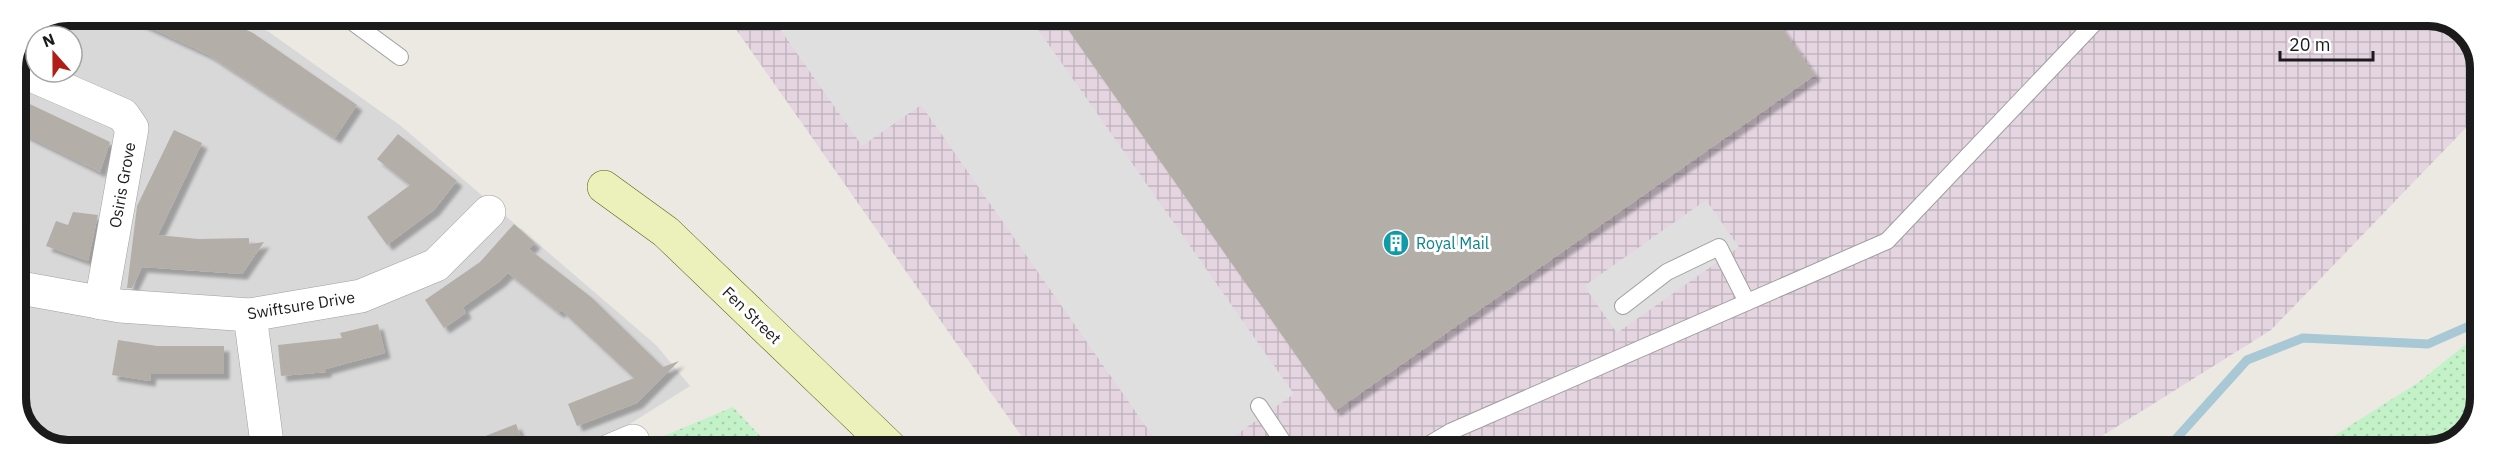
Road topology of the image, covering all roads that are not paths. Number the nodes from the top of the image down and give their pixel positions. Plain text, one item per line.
1 (358, 26) edge
2 (2092, 26) edge
3 (400, 57) dead end
4 (26, 73) edge
5 (604, 187) dead end
6 (489, 212) dead end
7 (26, 289) edge
8 (1747, 302) junction
9 (101, 303) junction
10 (1623, 306) dead end
11 (250, 315) junction
12 (1259, 406) dead end
13 (267, 440) edge
14 (883, 440) edge
15 (1282, 440) edge
16 (1437, 440) edge

1 - 3 lane
2 - 8 lane
4 - 9 street, Osiris Grove
5 - 14 street, Fen Street
6 - 11 street, Swiftsure Drive
7 - 9 street, Swiftsure Drive
8 - 10 lane
8 - 16 lane
9 - 11 street, Swiftsure Drive
11 - 13 street
12 - 15 lane

